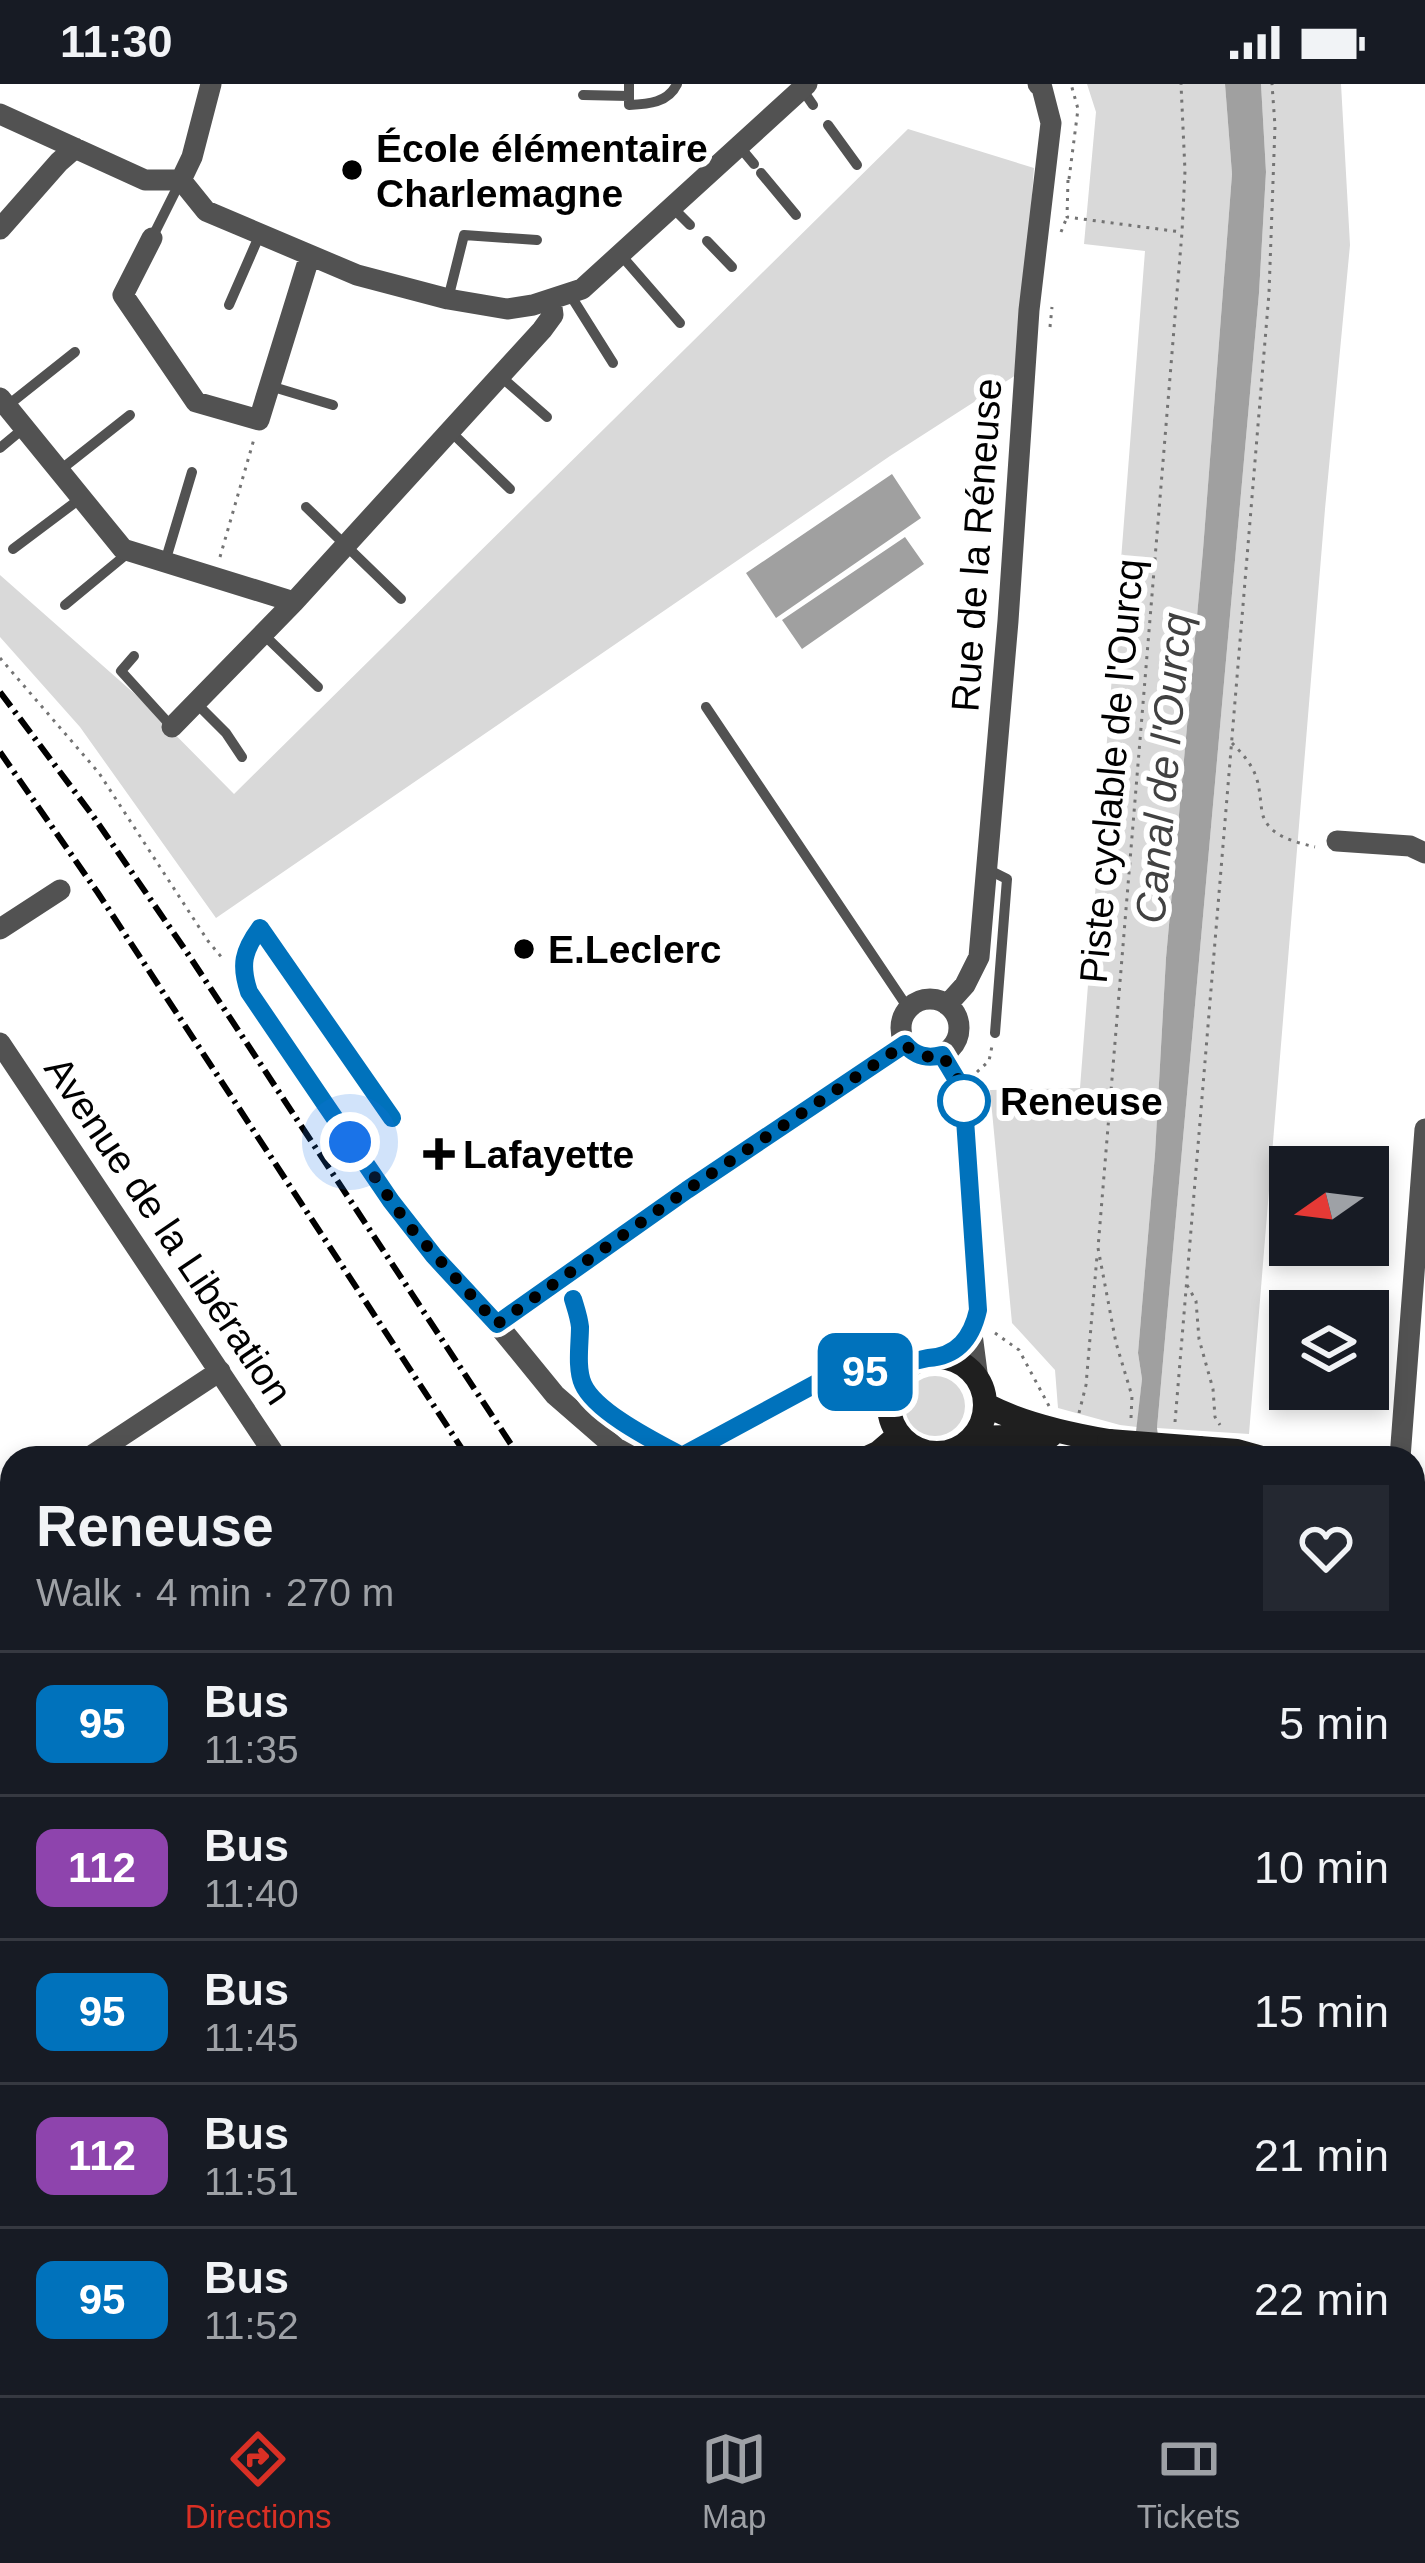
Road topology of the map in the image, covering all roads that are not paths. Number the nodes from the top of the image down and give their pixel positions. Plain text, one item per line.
1 (211, 84) edge
2 (677, 84) edge
3 (1038, 84) edge
4 (808, 93) edge
5 (583, 95) dead end
6 (629, 95) edge
7 (0, 114) edge
8 (829, 125) dead end
9 (75, 148) junction
10 (751, 161) junction
11 (857, 164) dead end
12 (181, 180) junction
13 (672, 207) junction
14 (796, 215) dead end
15 (690, 225) dead end
16 (0, 230) edge
17 (260, 234) junction
18 (152, 238) joint
19 (537, 240) dead end
20 (706, 241) dead end
21 (620, 254) junction
22 (310, 255) junction
23 (732, 267) dead end
24 (560, 297) junction
25 (448, 299) junction
26 (229, 305) dead end
27 (507, 309) junction
28 (680, 323) dead end
29 (526, 346) junction
30 (75, 352) dead end
31 (613, 363) dead end
32 (499, 376) junction
33 (270, 386) junction
34 (4, 402) edge
35 (333, 405) dead end
36 (130, 415) dead end
37 (547, 417) dead end
38 (25, 428) junction
39 (450, 431) junction
40 (0, 448) edge
41 (59, 471) junction
42 (192, 472) dead end
43 (510, 488) dead end
44 (81, 498) junction
45 (306, 506) dead end
46 (347, 544) junction
47 (13, 549) dead end
48 (130, 551) junction
49 (165, 562) junction
50 (401, 599) dead end
51 (294, 602) junction
52 (65, 605) dead end
53 (263, 634) junction
54 (134, 656) dead end
55 (318, 688) dead end
56 (196, 703) junction
57 (706, 706) dead end
58 (172, 728) joint
59 (242, 757) dead end
60 (1337, 841) road end
61 (1425, 853) edge
62 (986, 869) junction
63 (60, 890) dead end
64 (0, 928) edge
65 (947, 1005) junction
66 (908, 1008) junction
67 (995, 1033) road end
68 (0, 1042) edge
69 (905, 1044) junction
70 (942, 1055) junction
71 (392, 1118) dead end
72 (1425, 1129) edge
73 (1422, 1200) edge
74 (562, 1276) junction
75 (497, 1324) junction
76 (983, 1333) junction
77 (943, 1357) junction
78 (914, 1363) junction
79 (220, 1371) junction
80 (851, 1375) junction
81 (982, 1392) junction
82 (889, 1411) junction
83 (1077, 1427) junction
84 (898, 1435) junction
85 (973, 1438) junction
86 (106, 1446) edge
87 (269, 1446) edge
88 (614, 1446) edge
89 (661, 1446) edge
90 (700, 1446) edge
91 (886, 1446) edge
92 (911, 1446) edge
93 (960, 1446) edge
94 (1025, 1446) edge
95 (1034, 1446) edge
96 (1186, 1446) edge
97 (1401, 1446) edge
98 (1425, 1694) edge
99 (1425, 1770) edge

1 - 12 street
2 - 6 lane
3 - 62 street, Rue de la Réneuse
4 - 10 street
5 - 6 lane
7 - 9 street
8 - 11 lane
9 - 12 street
9 - 16 street
10 - 13 street
10 - 14 lane
12 - 17 street
12 - 18 lane
13 - 15 lane
13 - 21 street
17 - 22 street
17 - 26 lane
18 - 33 street
19 - 25 lane
20 - 23 lane
21 - 24 street
21 - 28 lane
22 - 25 street
22 - 33 street
24 - 27 street
24 - 29 street
24 - 31 lane
25 - 27 street
27 - 29 street
29 - 32 street
30 - 34 lane
32 - 37 lane
32 - 39 street
33 - 35 lane
34 - 38 street
36 - 41 lane
38 - 40 lane
38 - 41 street
39 - 43 lane
39 - 46 street
41 - 44 street
42 - 49 lane
44 - 47 lane
44 - 48 street
45 - 46 lane
46 - 50 lane
46 - 51 street
48 - 49 street
48 - 52 lane
49 - 51 street
51 - 53 street
53 - 55 lane
53 - 56 street
54 - 58 lane
56 - 58 street
56 - 59 lane
57 - 66 lane
60 - 61 street
62 - 65 street, Rue de la Réneuse
62 - 67 lane
63 - 64 street
65 - 66 street
65 - 70 street
66 - 69 street
68 - 79 street, Avenue de la Libération
69 - 70 street
69 - 74 lane
70 - 76 street
71 - 75 street
72 - 73 street
73 - 97 street
74 - 75 lane
74 - 89 lane
75 - 88 street
76 - 77 street
76 - 81 street
77 - 78 street
77 - 81 street
78 - 80 street
78 - 82 street
79 - 86 street
79 - 87 street, Avenue de la Libération
80 - 82 street
80 - 90 street
81 - 83 street
81 - 85 street
82 - 84 street
83 - 95 street
83 - 96 street, bridge
84 - 91 street
84 - 92 street
85 - 93 street
85 - 94 street
98 - 99 lane

